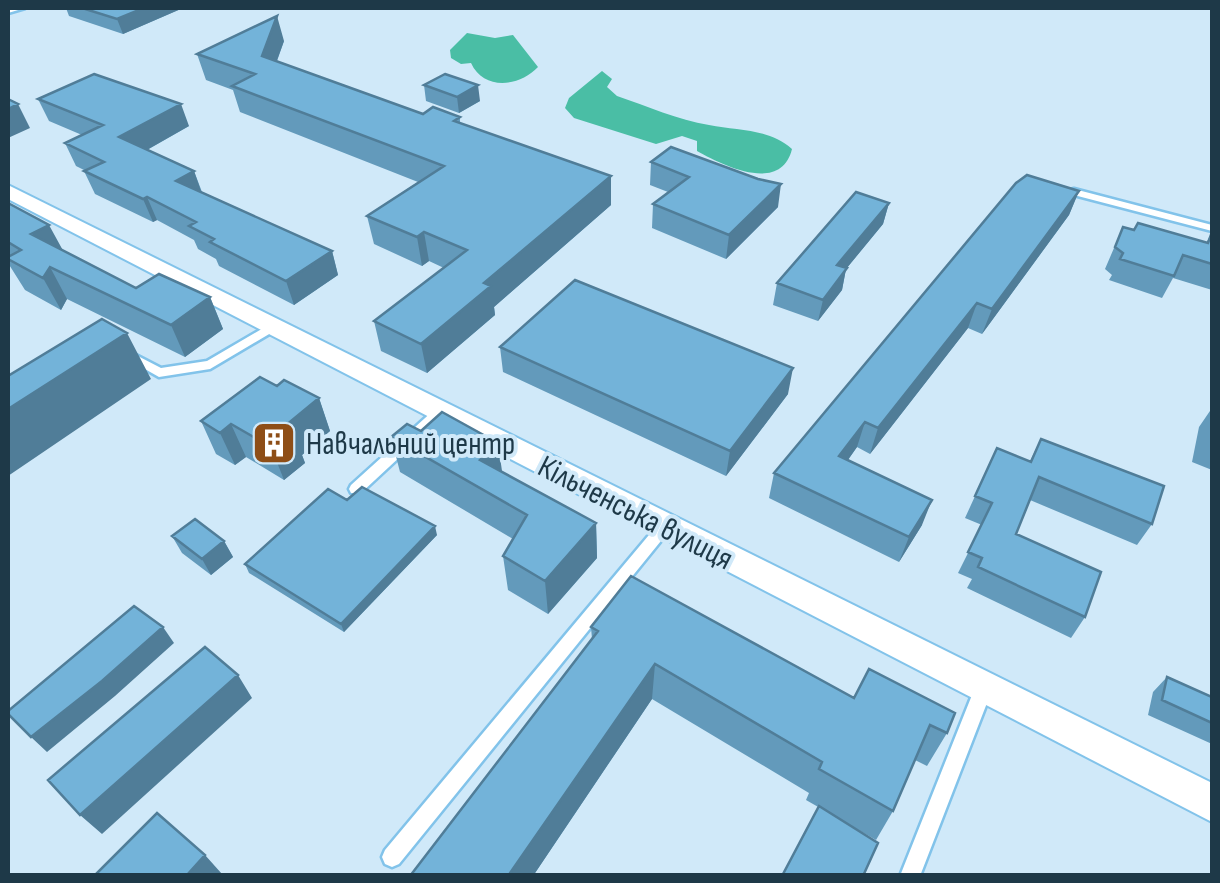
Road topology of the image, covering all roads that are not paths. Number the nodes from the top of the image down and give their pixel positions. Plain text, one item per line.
1 (20, 8) edge
2 (8, 11) edge
3 (1074, 192) edge
4 (13, 199) edge
5 (1212, 228) edge
6 (272, 327) junction
7 (119, 351) edge
8 (440, 412) junction
9 (356, 489) edge
10 (664, 526) junction
11 (983, 690) junction
12 (1212, 804) edge
13 (392, 857) dead end
14 (910, 876) edge

1 - 2 lane
3 - 5 lane
4 - 6 street, Кільченська вулиця
6 - 7 lane
6 - 8 street, Кільченська вулиця
8 - 9 lane
8 - 10 street, Кільченська вулиця
10 - 11 street, Кільченська вулиця
10 - 13 lane
11 - 12 street, Кільченська вулиця
11 - 14 lane

